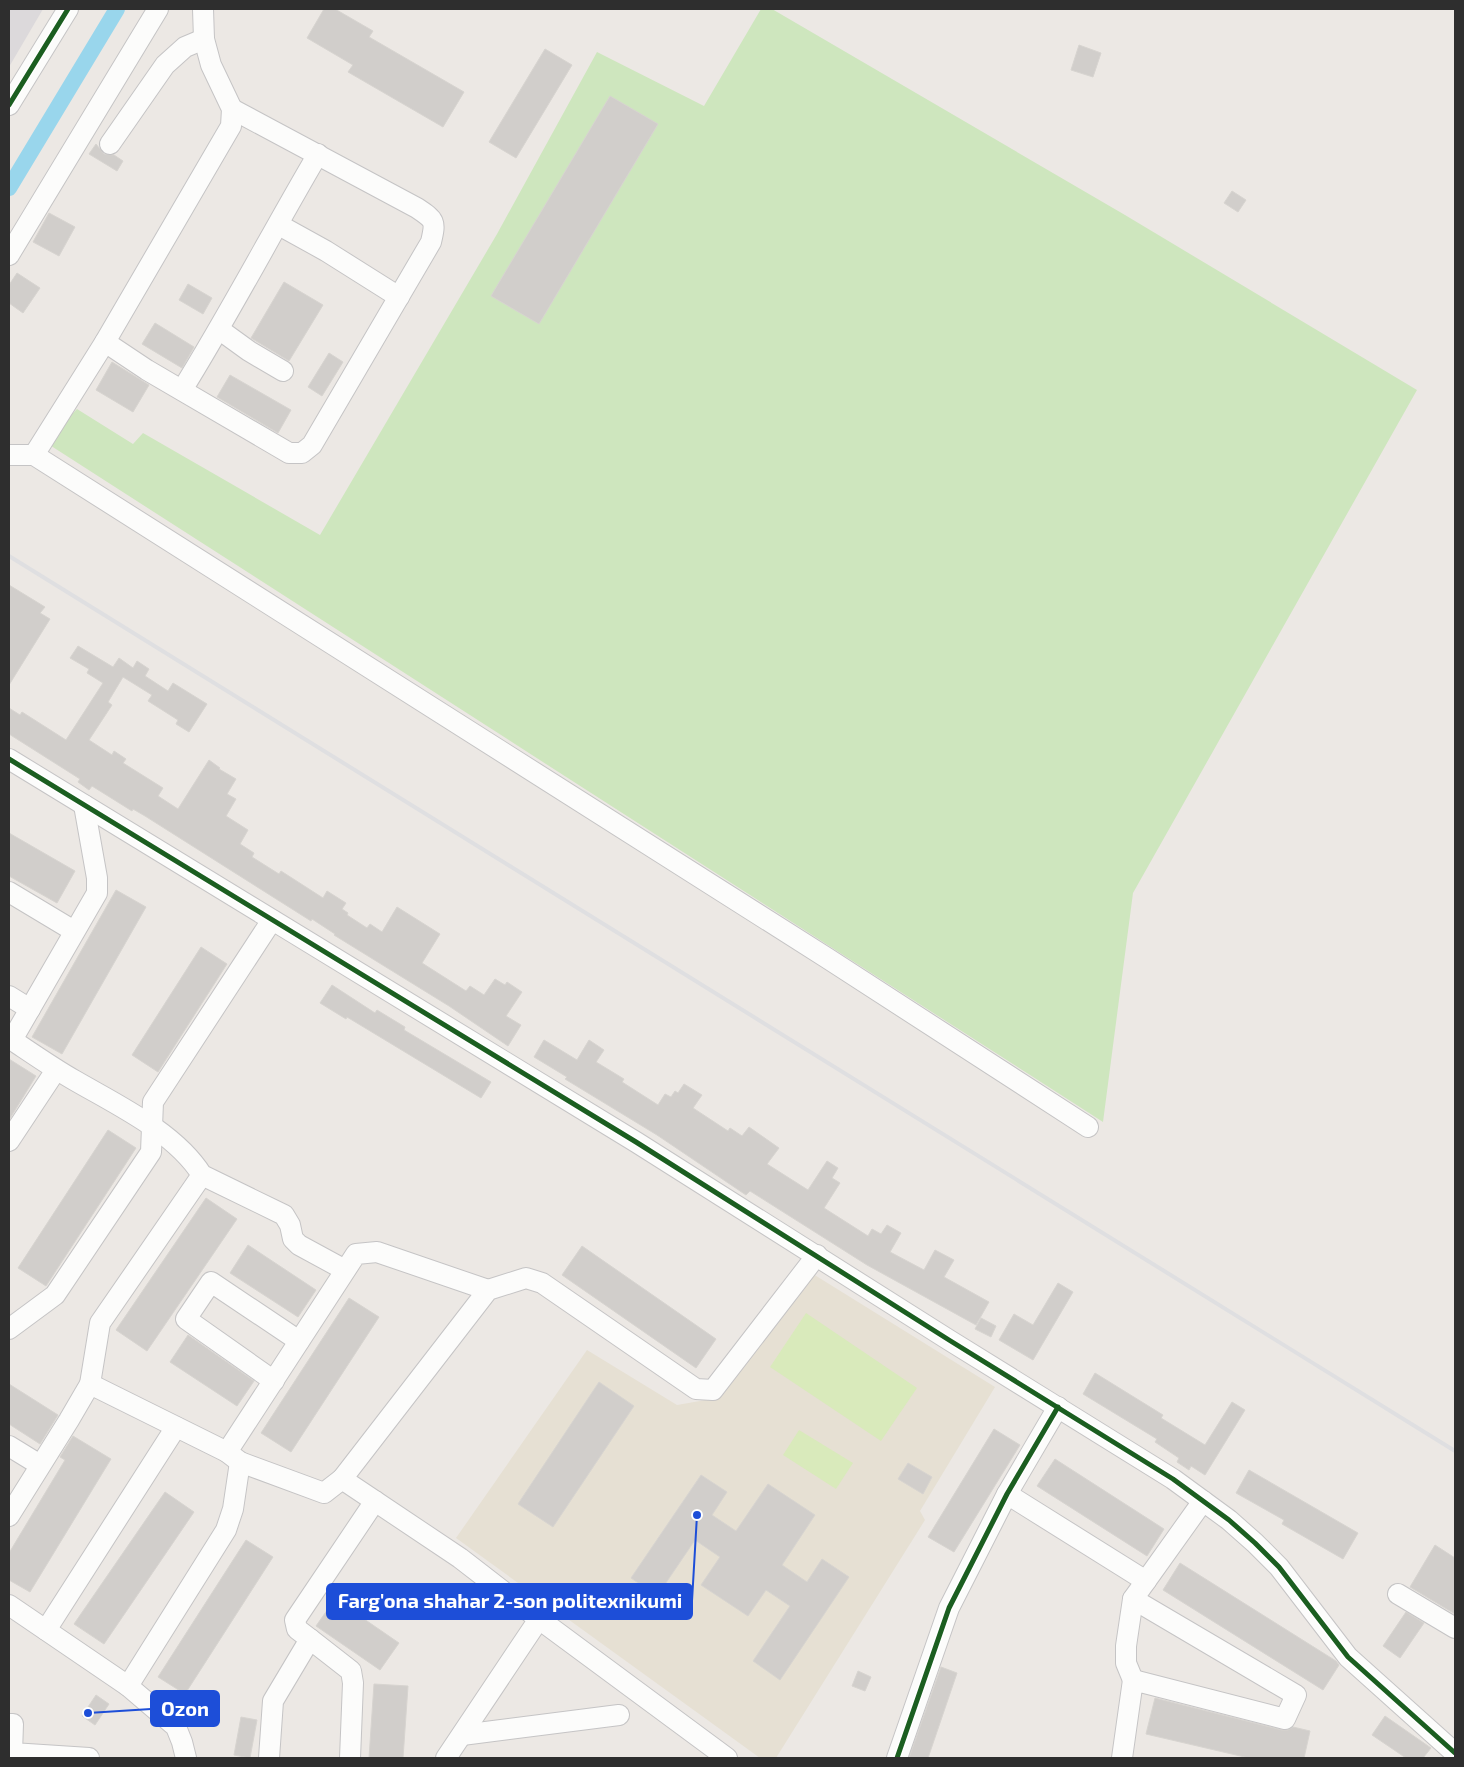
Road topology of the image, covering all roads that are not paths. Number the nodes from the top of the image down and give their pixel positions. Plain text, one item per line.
1 (68, 9) edge
2 (158, 9) edge
3 (203, 9) edge
4 (204, 39) junction
5 (9, 105) edge
6 (232, 109) junction
7 (110, 144) dead end
8 (318, 154) junction
9 (279, 225) junction
10 (9, 255) edge
11 (399, 297) junction
12 (220, 330) junction
13 (105, 342) junction
14 (283, 372) dead end
15 (182, 390) junction
16 (9, 455) edge
17 (34, 455) junction
18 (9, 759) edge
19 (84, 805) junction
20 (9, 892) edge
21 (272, 920) junction
22 (74, 931) junction
23 (9, 996) edge
24 (30, 1009) junction
25 (56, 1070) junction
26 (152, 1125) junction
27 (1088, 1127) dead end
28 (9, 1141) edge
29 (202, 1175) junction
30 (817, 1256) junction
31 (345, 1270) junction
32 (488, 1290) junction
33 (9, 1329) edge
34 (299, 1341) junction
35 (274, 1380) junction
36 (90, 1384) junction
37 (1058, 1407) junction
38 (176, 1427) junction
39 (9, 1446) edge
40 (233, 1457) junction
41 (40, 1465) junction
42 (342, 1479) junction
43 (1007, 1494) junction
44 (375, 1501) junction
45 (1203, 1501) junction
46 (9, 1516) edge
47 (1146, 1581) junction
48 (1398, 1594) dead end
49 (1132, 1599) junction
50 (9, 1605) edge
51 (539, 1620) junction
52 (1455, 1628) edge
53 (46, 1630) junction
54 (310, 1639) junction
55 (1133, 1680) junction
56 (128, 1686) junction
57 (619, 1715) dead end
58 (9, 1724) edge
59 (462, 1735) junction
60 (1455, 1753) edge
61 (89, 1758) edge
62 (186, 1758) edge
63 (269, 1758) edge
64 (350, 1758) edge
65 (446, 1758) edge
66 (727, 1758) edge
67 (896, 1758) edge
68 (1122, 1758) edge

1 - 5 street
2 - 10 street
3 - 4 street
4 - 6 street
4 - 7 street
6 - 8 street
6 - 13 street
8 - 9 street
8 - 11 street
9 - 11 street
9 - 12 street
11 - 15 street
12 - 14 street
12 - 15 street
13 - 15 street
13 - 17 street
16 - 17 street
17 - 27 street
18 - 19 street
19 - 21 street
19 - 22 street
20 - 22 street
21 - 26 street
21 - 30 street
22 - 24 street
23 - 24 street
24 - 25 street
25 - 26 street
25 - 28 street
26 - 29 street
26 - 33 street
29 - 31 street
29 - 36 street
30 - 32 street
30 - 37 street
31 - 32 street
31 - 34 street
32 - 42 street
34 - 35 street
34 - 35 street
35 - 40 street
36 - 38 street
36 - 41 street
37 - 43 street
37 - 45 street
38 - 40 street
38 - 53 street
39 - 41 street
40 - 42 street
40 - 56 street
41 - 46 street
42 - 44 street
43 - 47 street
43 - 67 street
44 - 51 street
44 - 54 street
45 - 47 street
45 - 60 street
47 - 49 street
48 - 52 street
49 - 55 street
49 - 55 street
50 - 53 street
51 - 59 street
51 - 66 street
53 - 56 street
54 - 63 street
54 - 64 street
55 - 68 street
56 - 62 street
57 - 59 street
58 - 61 street
59 - 65 street

